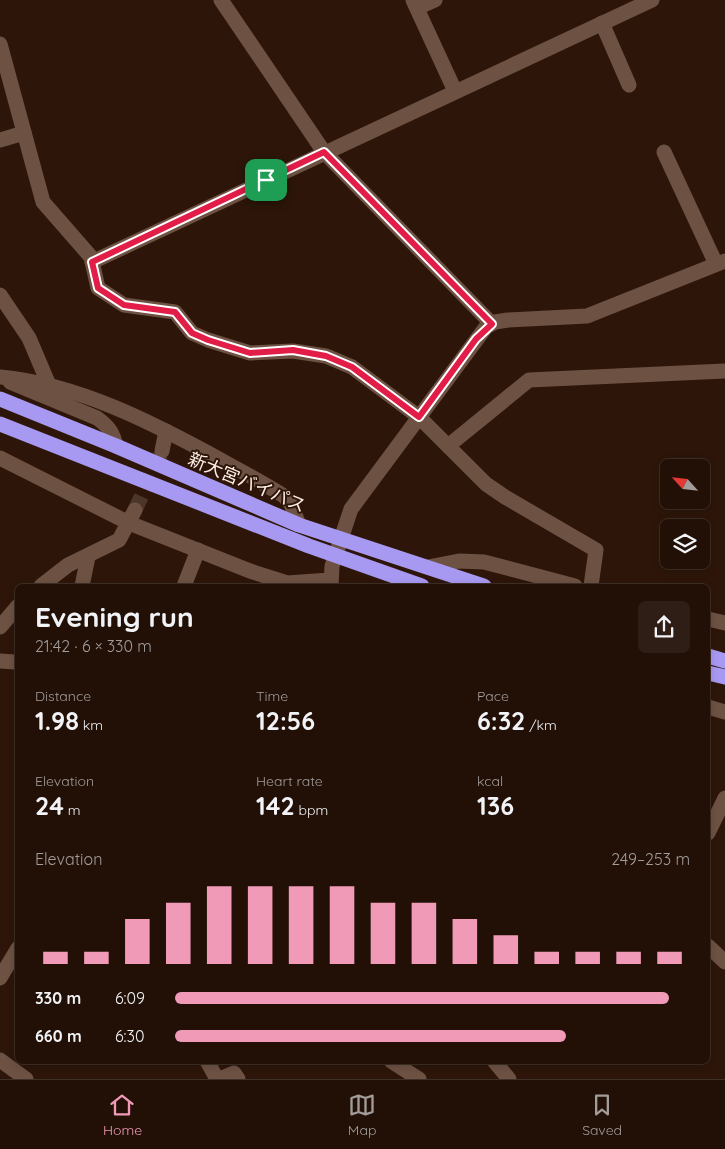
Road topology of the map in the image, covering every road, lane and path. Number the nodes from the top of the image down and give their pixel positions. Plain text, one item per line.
1 (221, 0) edge
2 (435, 0) edge
3 (652, 0) edge
4 (415, 4) edge
5 (602, 23) junction
6 (0, 44) edge
7 (629, 85) dead end
8 (455, 91) junction
9 (24, 133) junction
10 (0, 140) edge
11 (324, 152) junction
12 (664, 152) dead end
13 (92, 262) junction
14 (721, 262) edge
15 (0, 295) edge
16 (492, 324) junction
17 (725, 371) edge
18 (0, 377) edge
19 (49, 384) junction
20 (0, 399) edge
21 (419, 417) junction
22 (0, 424) edge
23 (166, 431) junction
24 (116, 446) junction
25 (448, 446) junction
26 (162, 451) tunnel mouth
27 (0, 458) edge
28 (132, 517) junction
29 (299, 525) junction
30 (342, 540) junction
31 (198, 550) junction
32 (335, 556) junction
33 (88, 557) junction
34 (428, 567) junction
35 (330, 583) edge
36 (44, 584) edge
37 (82, 584) edge
38 (185, 584) edge
39 (416, 584) edge
40 (478, 584) edge
41 (567, 584) edge
42 (591, 584) edge
43 (15, 610) edge
44 (710, 619) edge
45 (725, 623) edge
46 (0, 627) edge
47 (710, 657) edge
48 (725, 661) edge
49 (710, 674) edge
50 (725, 677) edge
51 (710, 708) edge
52 (725, 712) edge
53 (725, 798) edge
54 (710, 829) edge
55 (710, 948) edge
56 (15, 953) edge
57 (725, 962) edge
58 (0, 978) edge
59 (0, 1060) edge
60 (208, 1064) edge
61 (396, 1064) edge
62 (496, 1064) edge
63 (26, 1079) edge
64 (219, 1079) edge
65 (238, 1079) edge
66 (419, 1079) edge
67 (509, 1079) edge

1 - 11 street
2 - 4 street
3 - 5 street
4 - 8 street
5 - 7 street
5 - 8 street
6 - 9 street
8 - 11 street
9 - 10 street
9 - 13 street
11 - 13 street
11 - 16 street
12 - 14 street
13 - 21 street
14 - 16 street
15 - 19 street
16 - 21 street
17 - 25 street
18 - 19 street
18 - 24 street
19 - 23 street
20 - 24 highway, 新大宮バイパス
21 - 25 street
21 - 30 street
22 - 32 highway, 新大宮バイパス
23 - 26 street
23 - 29 street
24 - 29 highway, 新大宮バイパス
25 - 42 street
27 - 28 street
28 - 31 street
28 - 33 street
29 - 30 highway, 新大宮バイパス
30 - 32 street
30 - 34 highway, 新大宮バイパス
31 - 35 street
31 - 38 street
32 - 35 street
32 - 39 highway, 新大宮バイパス
33 - 36 street
33 - 37 street
34 - 40 highway, 新大宮バイパス
34 - 41 street
43 - 46 street
44 - 45 street
47 - 48 highway
49 - 50 highway
51 - 52 street
53 - 54 street
55 - 57 street
56 - 58 street
59 - 63 street
60 - 64 street
61 - 66 street
62 - 67 street
64 - 65 street

